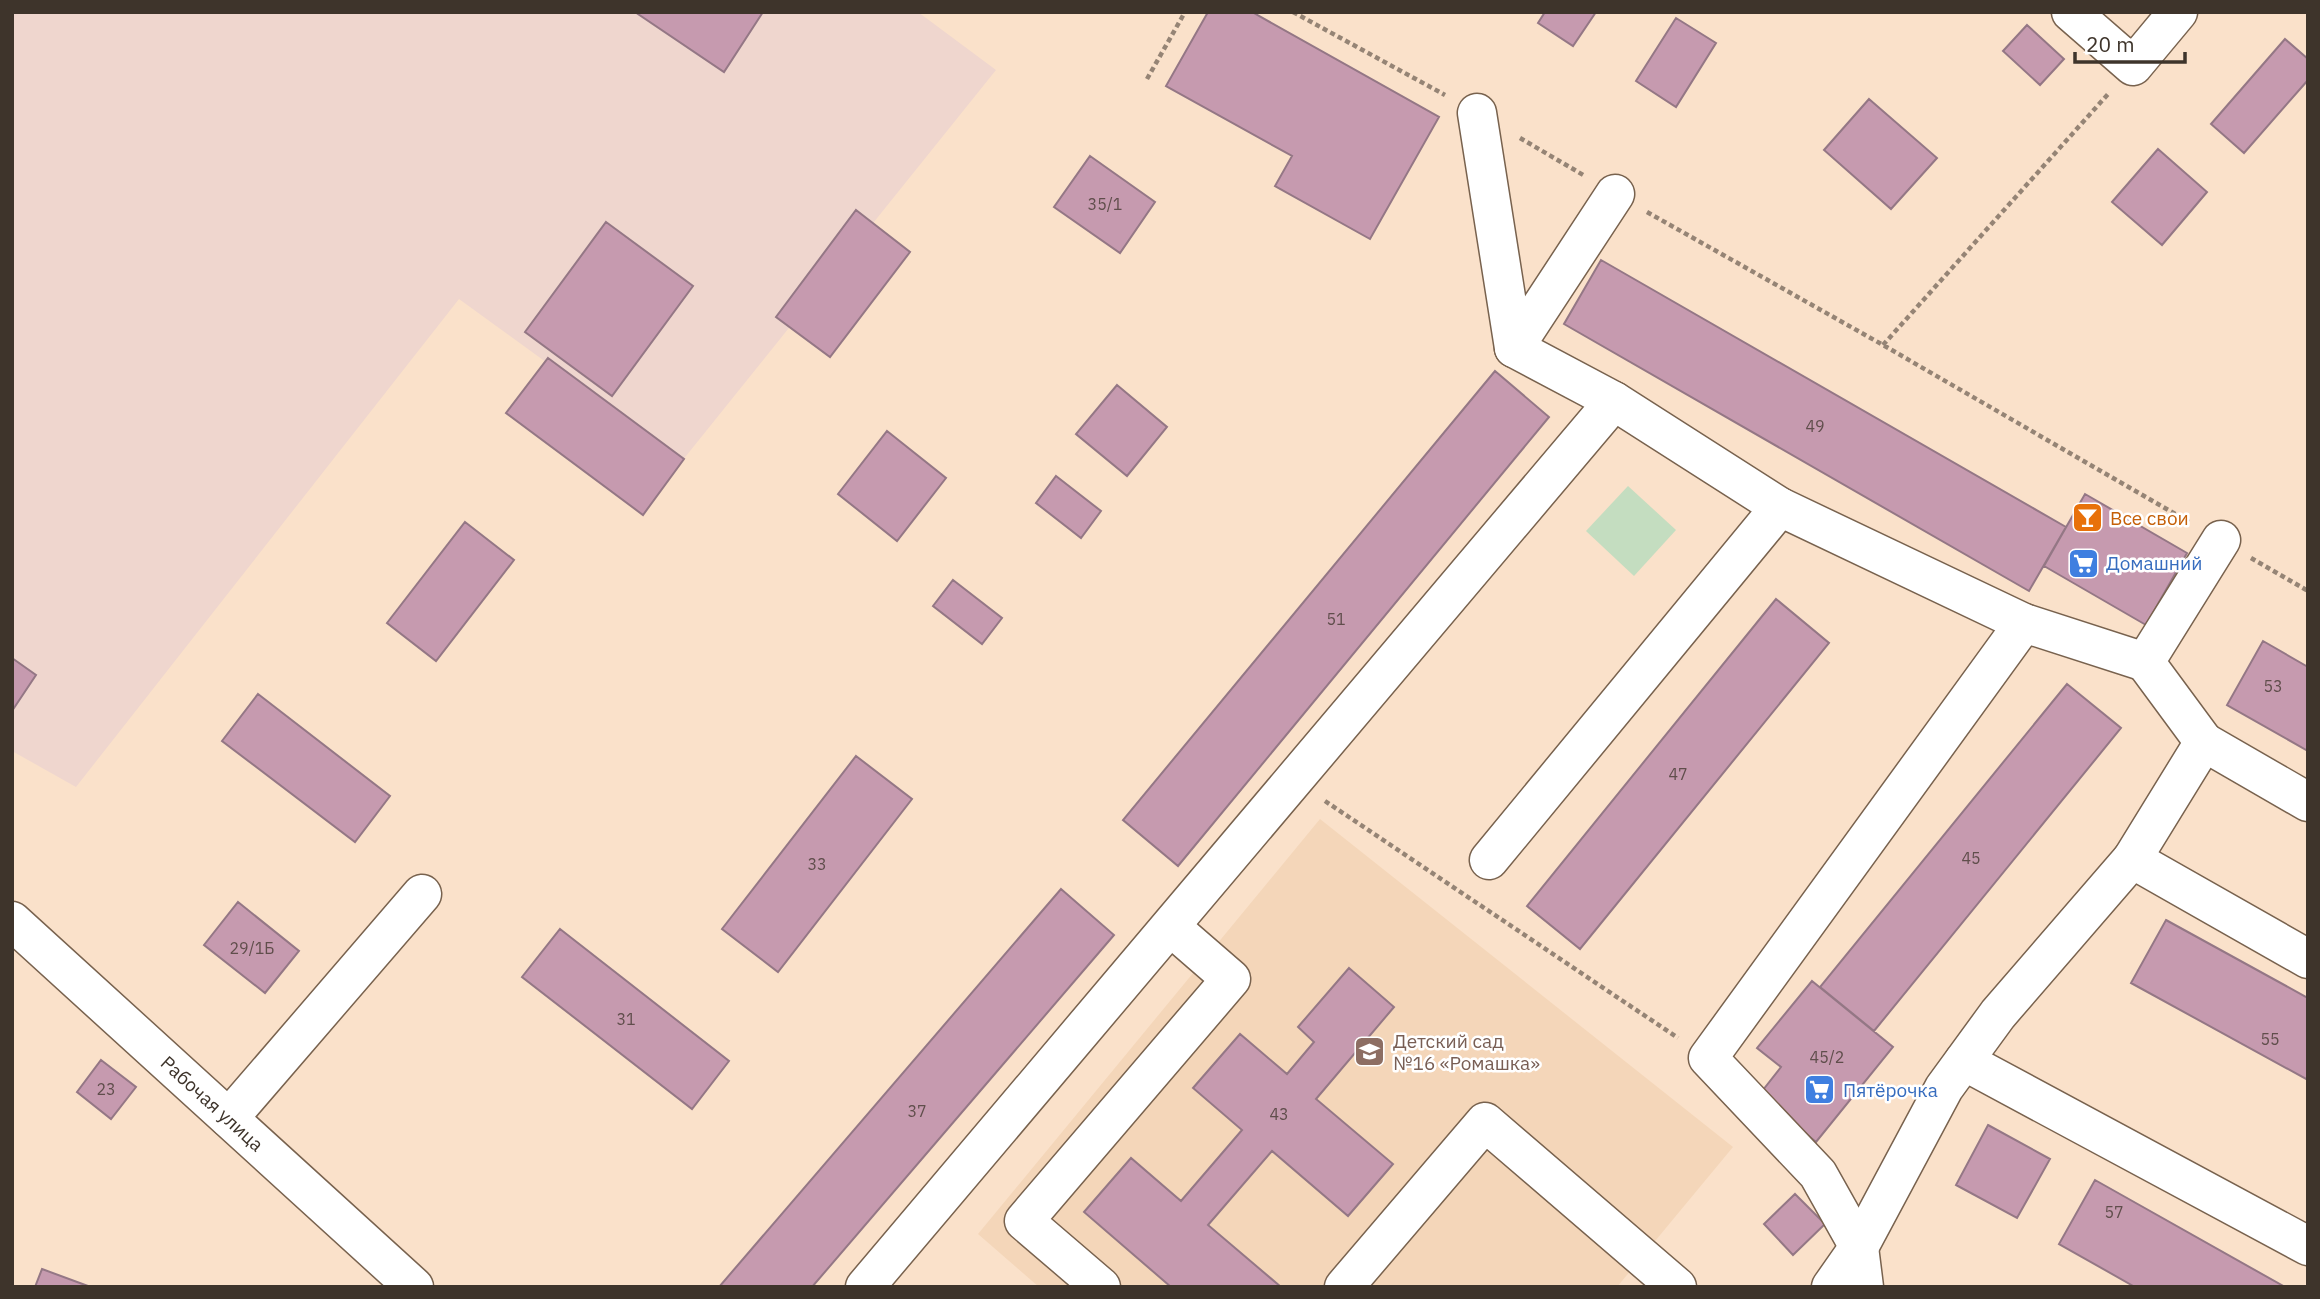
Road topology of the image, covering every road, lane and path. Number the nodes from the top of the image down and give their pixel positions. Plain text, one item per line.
1 (1185, 12) edge
2 (1293, 12) edge
3 (2071, 12) edge
4 (2178, 12) edge
5 (2133, 66) junction
6 (1147, 79) dead end
7 (1478, 113) junction
8 (1615, 194) junction
9 (1884, 345) junction
10 (1514, 348) junction
11 (1614, 401) junction
12 (1780, 507) junction
13 (2221, 540) junction
14 (2308, 591) edge
15 (2024, 623) junction
16 (2145, 662) junction
17 (2204, 741) junction
18 (1295, 781) junction
19 (2308, 802) edge
20 (2132, 859) junction
21 (1489, 860) dead end
22 (422, 894) dead end
23 (12, 921) edge
24 (1171, 927) junction
25 (2308, 959) edge
26 (1708, 1058) junction
27 (1964, 1061) junction
28 (229, 1118) junction
29 (2308, 1246) edge
30 (1859, 1247) junction
31 (414, 1287) edge
32 (865, 1287) edge
33 (1101, 1287) edge
34 (1344, 1287) edge
35 (1678, 1287) edge
36 (1831, 1287) edge
37 (1864, 1287) edge

1 - 6 path
2 - 7 path
3 - 5 street
4 - 5 street
5 - 9 path
7 - 8 path
7 - 10 street
8 - 9 path
8 - 10 street
9 - 13 path
10 - 11 street
11 - 12 street
11 - 18 street
12 - 15 street
12 - 21 street
13 - 14 path
13 - 16 street
15 - 16 street
15 - 26 street
16 - 17 street
17 - 19 street
17 - 20 street
18 - 24 street
18 - 26 path
20 - 25 street
20 - 27 street
22 - 28 street
23 - 28 street, Рабочая улица
24 - 32 street
24 - 33 street
26 - 30 street
27 - 29 street
27 - 30 street
28 - 31 street, Рабочая улица
30 - 36 street
30 - 37 street
34 - 35 street

